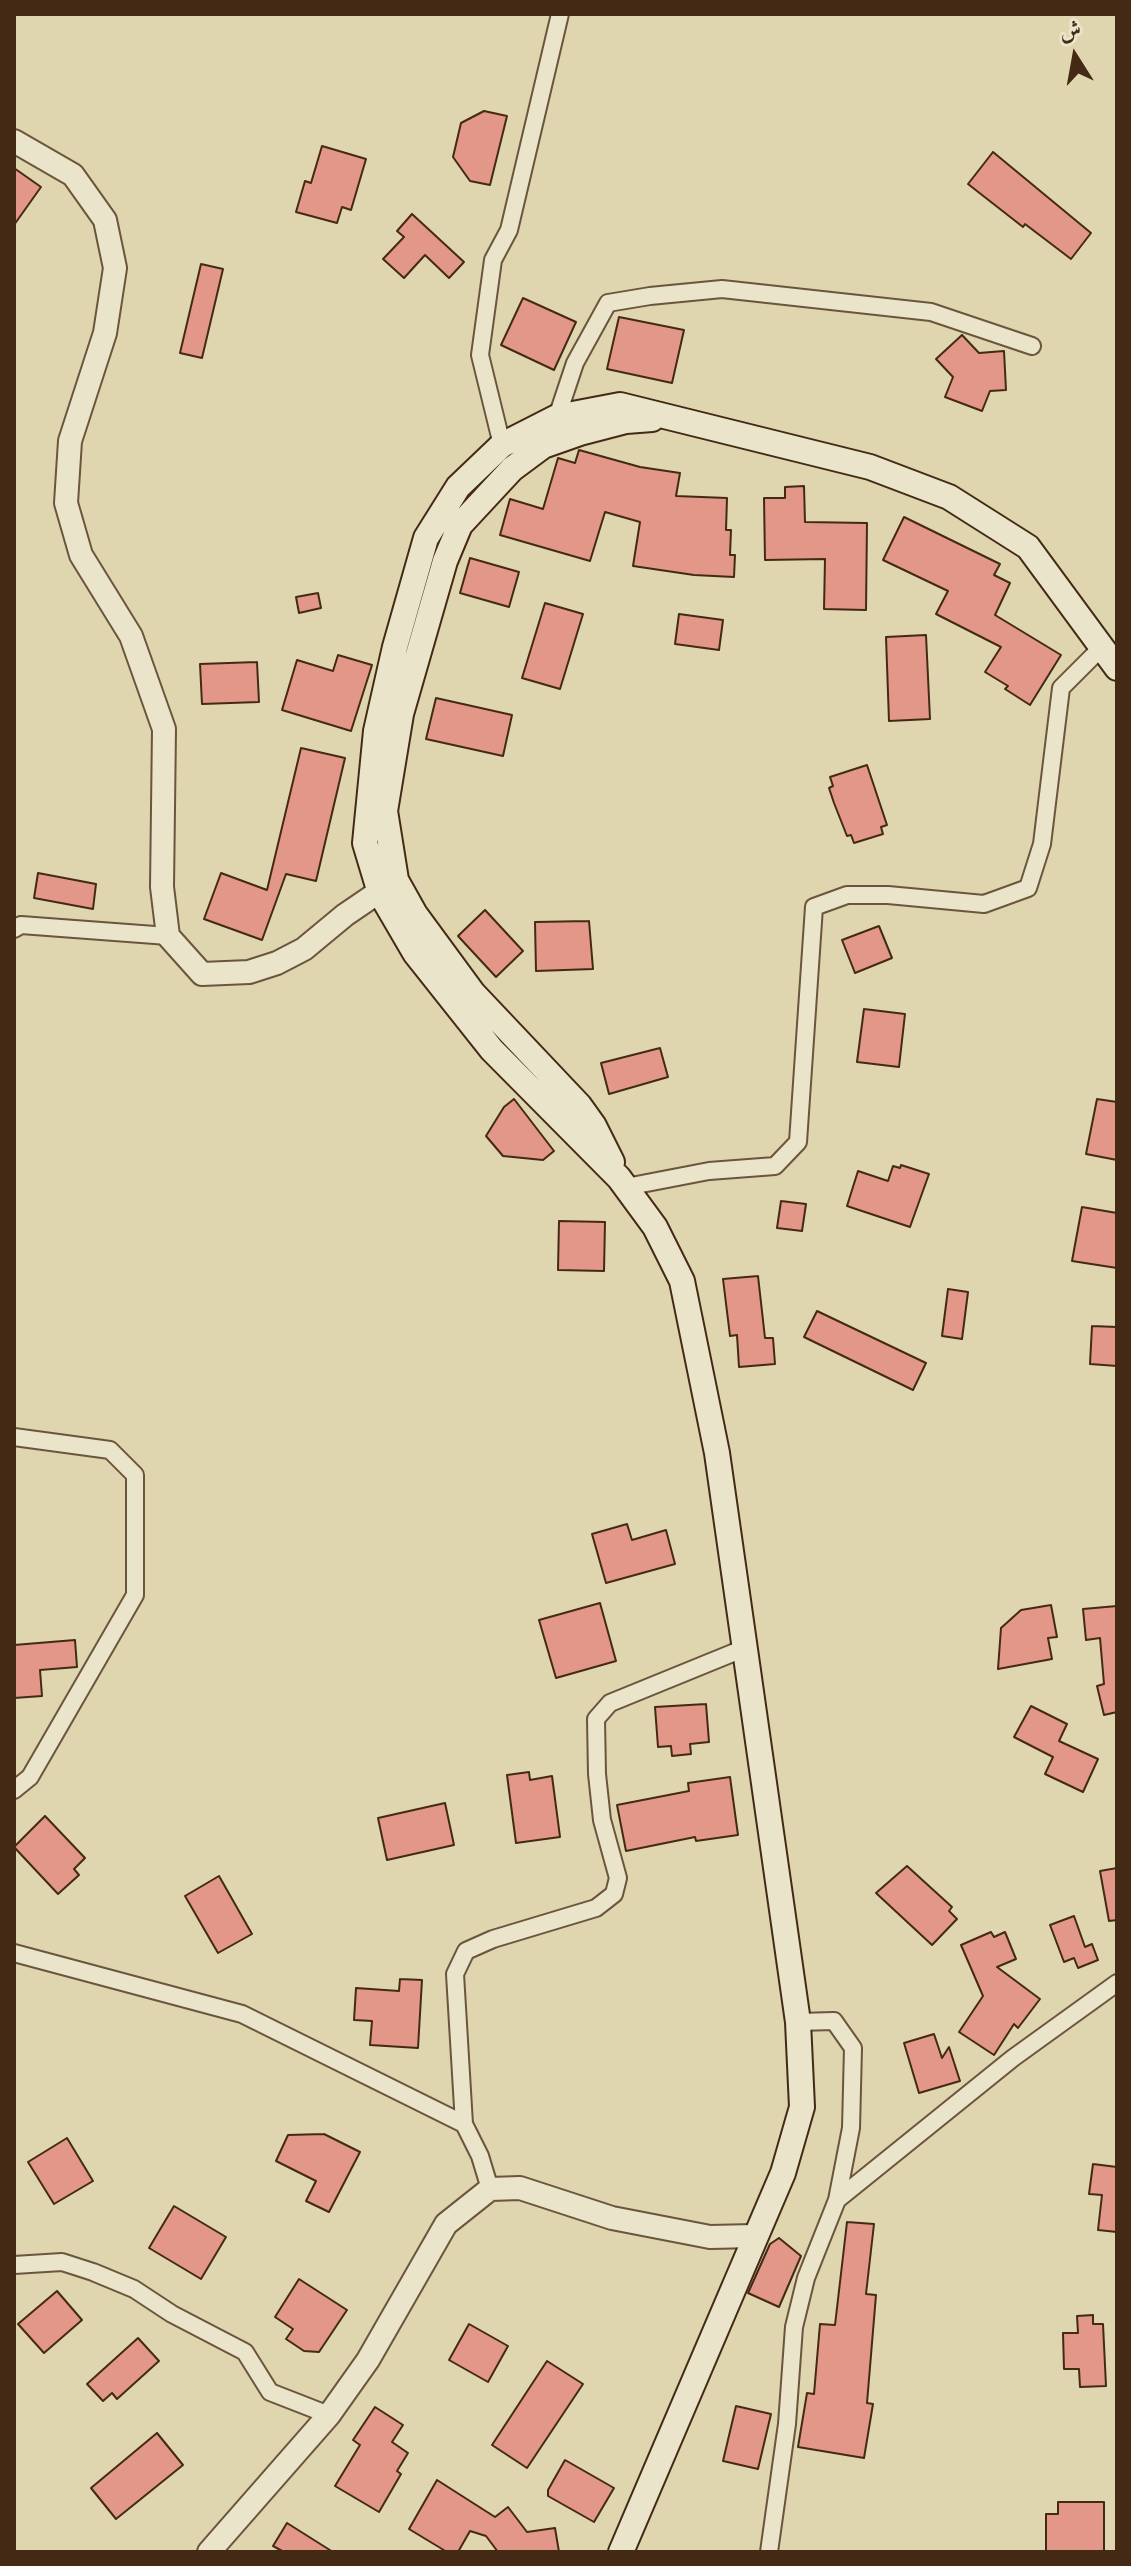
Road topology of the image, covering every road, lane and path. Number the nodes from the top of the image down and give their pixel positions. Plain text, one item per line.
1 (560, 14) edge
2 (14, 141) edge
3 (1032, 346) dead end
4 (557, 417) junction
5 (674, 417) junction
6 (502, 445) junction
7 (1102, 647) junction
8 (1117, 668) edge
9 (388, 887) junction
10 (14, 929) edge
11 (168, 936) junction
12 (623, 1183) junction
13 (14, 1437) edge
14 (745, 1648) junction
15 (14, 1790) edge
16 (14, 1953) edge
17 (1117, 1983) edge
18 (798, 2022) junction
19 (464, 2124) junction
20 (490, 2189) junction
21 (837, 2200) junction
22 (754, 2236) junction
23 (14, 2265) edge
24 (329, 2415) junction
25 (209, 2552) edge
26 (621, 2552) edge
27 (769, 2552) edge

1 - 6 street
2 - 11 street
3 - 4 street
4 - 5 main road
4 - 6 main road
5 - 7 main road
5 - 9 main road
6 - 9 main road
7 - 8 main road
7 - 12 street
9 - 11 street
9 - 12 main road
10 - 11 street
12 - 14 main road
13 - 15 street
14 - 18 main road
14 - 19 street
16 - 19 street
17 - 21 street
18 - 21 street
18 - 22 main road
19 - 20 street
20 - 22 street
20 - 24 street
21 - 27 street
22 - 26 main road
23 - 24 street
24 - 25 street

